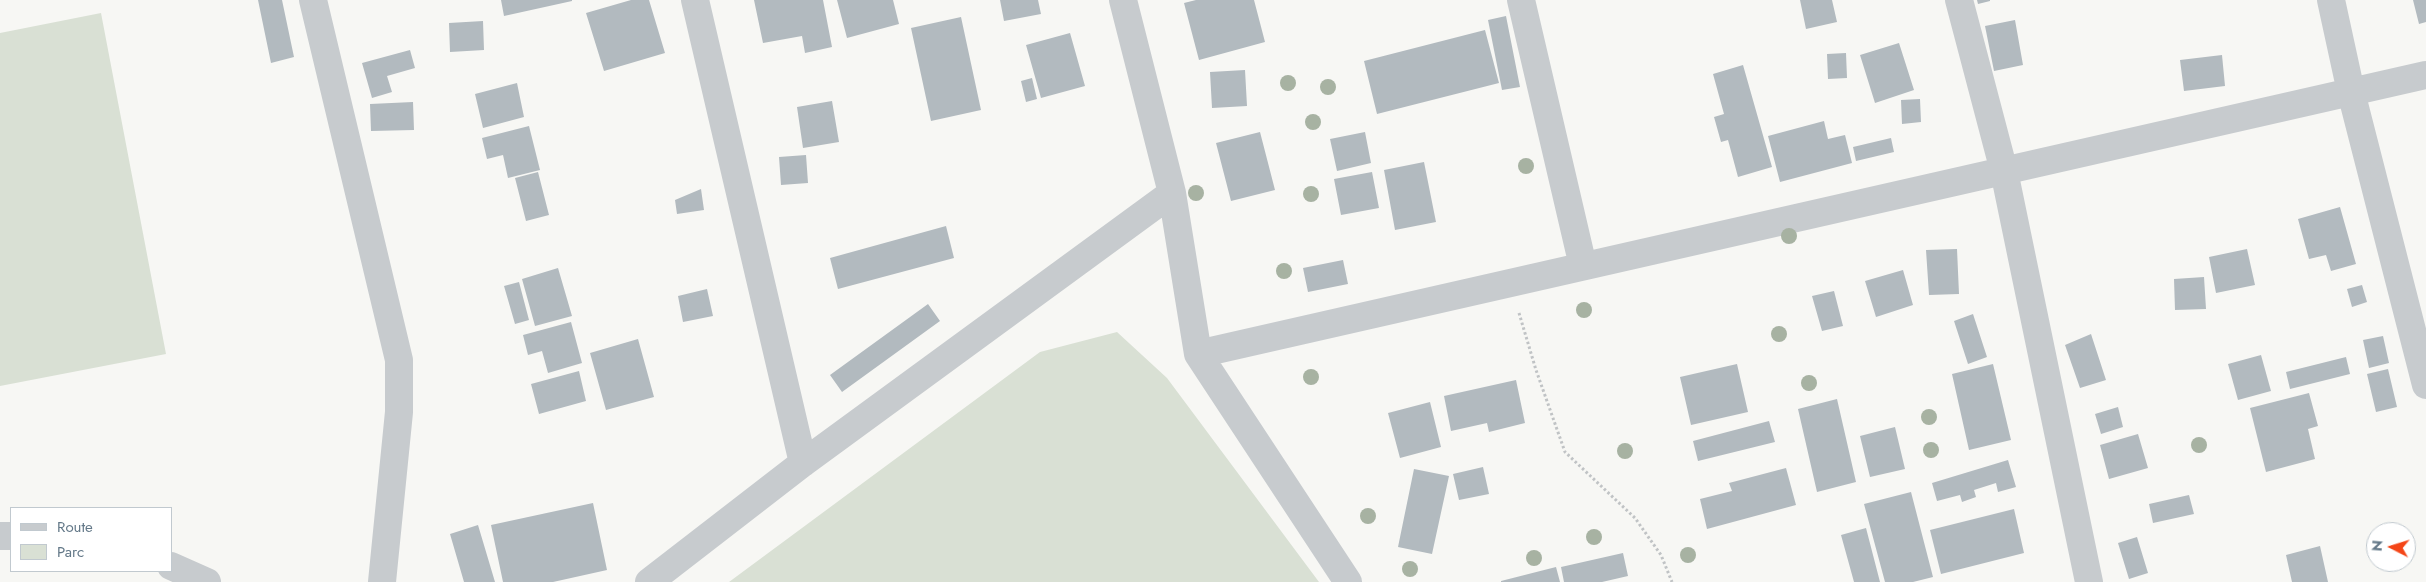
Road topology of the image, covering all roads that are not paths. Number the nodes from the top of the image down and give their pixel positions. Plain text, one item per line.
1 (313, 0) edge
2 (695, 0) edge
3 (1123, 0) edge
4 (1521, 0) edge
5 (1958, 0) edge
6 (2331, 0) edge
7 (2426, 75) edge
8 (2351, 92) junction
9 (2004, 170) junction
10 (1172, 194) junction
11 (1583, 266) junction
12 (1198, 354) junction
13 (2426, 384) edge
14 (803, 464) junction
15 (172, 566) edge
16 (207, 582) edge
17 (382, 582) edge
18 (649, 582) edge
19 (1348, 582) edge
20 (2089, 582) edge

1 - 17 street
2 - 14 street
3 - 10 street
4 - 11 street
5 - 9 street
6 - 8 street
7 - 8 street
8 - 9 street
8 - 13 street
9 - 11 street
9 - 20 street
10 - 12 street
10 - 14 street
11 - 12 street
12 - 19 street
14 - 18 street
15 - 16 street

